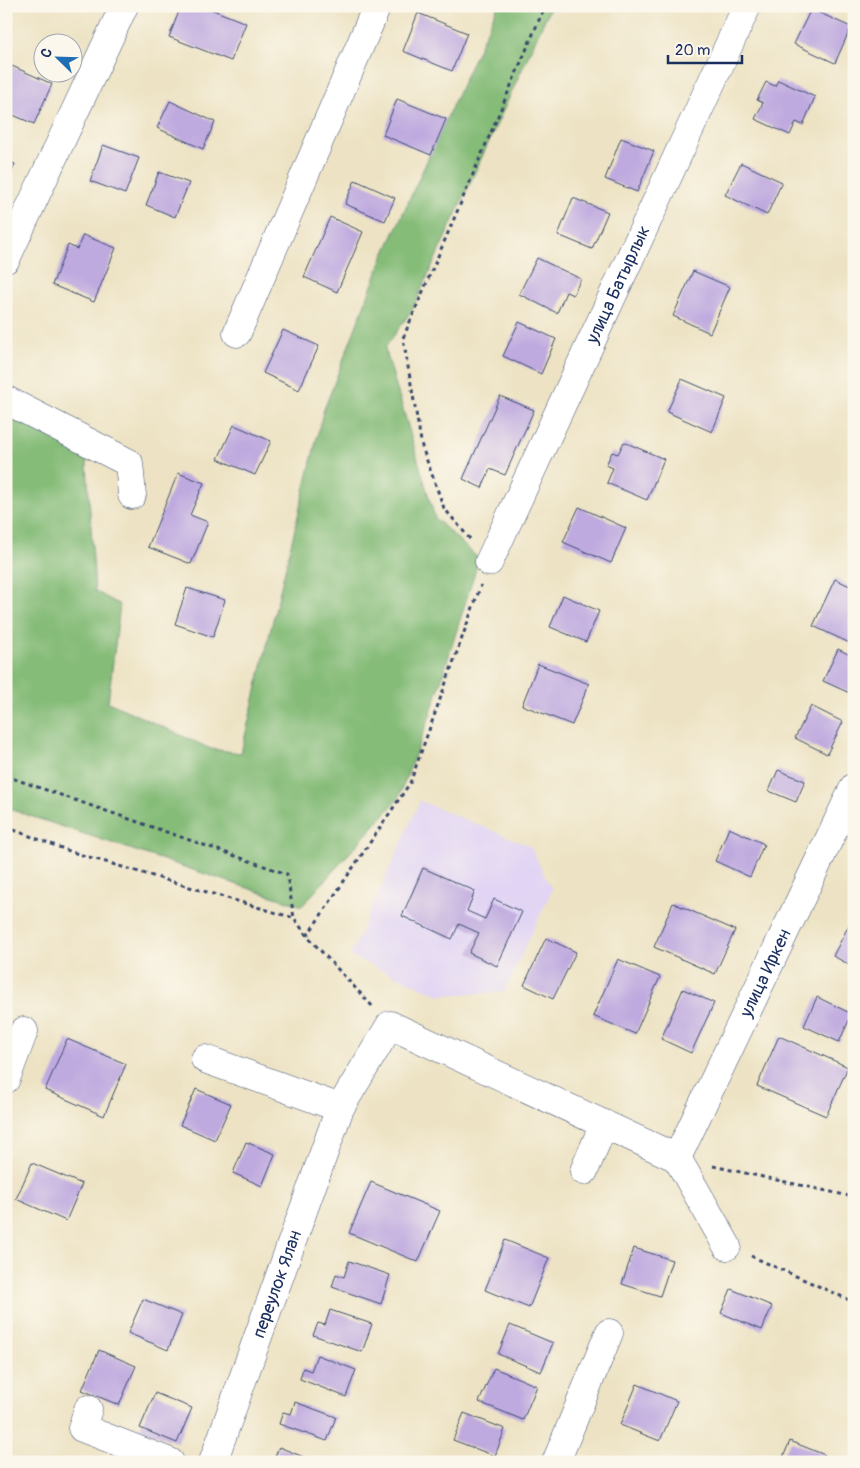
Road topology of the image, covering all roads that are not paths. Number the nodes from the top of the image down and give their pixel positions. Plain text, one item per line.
1 (124, 6) edge
2 (377, 6) edge
3 (747, 6) edge
4 (6, 259) edge
5 (237, 333) dead end
6 (6, 400) edge
7 (132, 495) dead end
8 (489, 562) road end
9 (854, 787) edge
10 (24, 1031) dead end
11 (205, 1059) dead end
12 (6, 1079) edge
13 (340, 1108) junction
14 (604, 1124) junction
15 (677, 1158) junction
16 (584, 1172) dead end
17 (727, 1246) road end
18 (609, 1333) dead end
19 (88, 1409) dead end
20 (170, 1462) edge
21 (213, 1462) edge
22 (556, 1462) edge

1 - 4 street
2 - 5 street
3 - 8 street, улица Батырлык
6 - 7 street
9 - 15 street, улица Иркен
10 - 12 street
11 - 13 street
13 - 14 street, переулок Ялан
13 - 21 street, переулок Ялан
14 - 15 street
14 - 16 street
15 - 17 street
18 - 22 street
19 - 20 street

